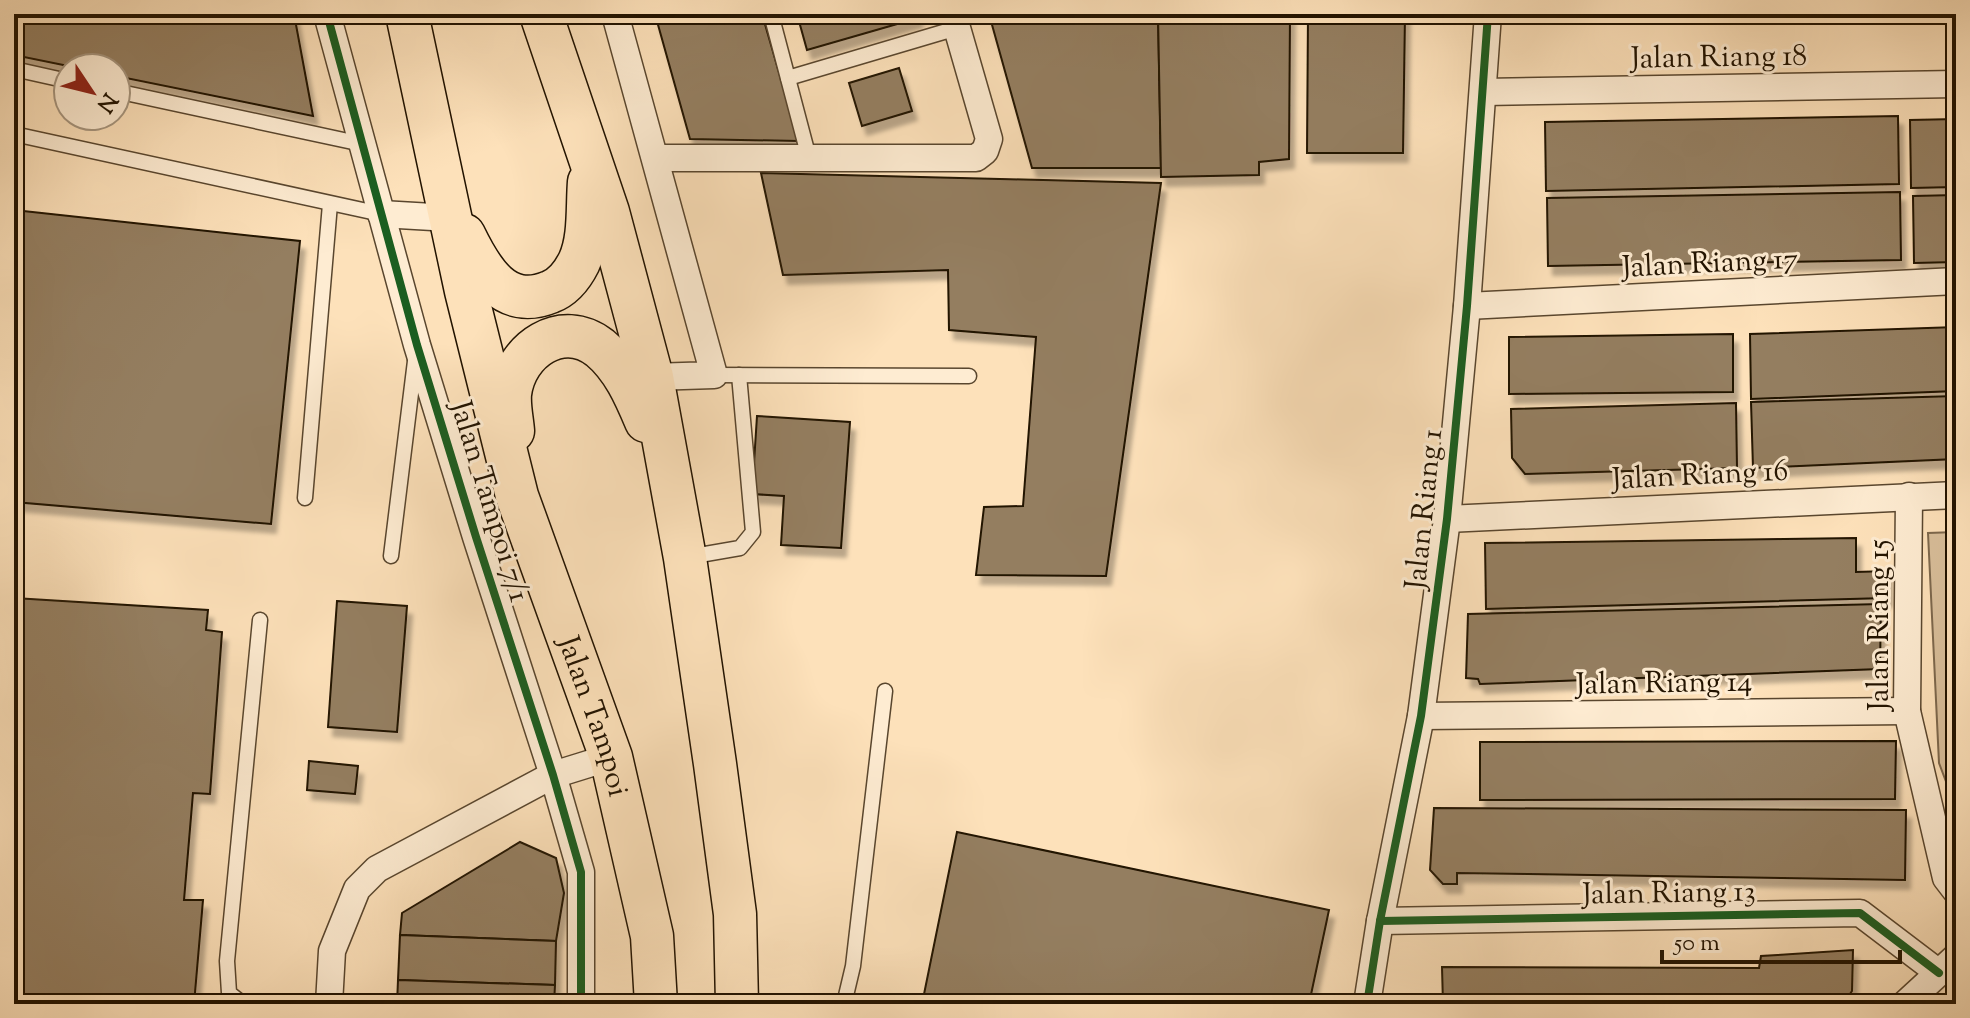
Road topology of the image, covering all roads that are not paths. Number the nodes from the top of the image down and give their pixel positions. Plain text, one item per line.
1 (327, 14) edge
2 (407, 14) edge
3 (541, 14) edge
4 (615, 14) edge
5 (771, 14) edge
6 (1488, 14) edge
7 (955, 21) edge
8 (14, 69) edge
9 (52, 77) edge
10 (788, 78) junction
11 (1956, 84) edge
12 (1484, 92) junction
13 (132, 94) edge
14 (14, 134) edge
15 (362, 144) junction
16 (656, 158) junction
17 (809, 158) junction
18 (590, 161) junction
19 (330, 204) junction
20 (447, 207) junction
21 (381, 214) junction
22 (1956, 281) edge
23 (1467, 306) junction
24 (417, 345) junction
25 (727, 375) junction
26 (969, 376) dead end
27 (652, 377) junction
28 (668, 472) junction
29 (1956, 495) edge
30 (517, 496) junction
31 (1909, 496) junction
32 (305, 498) dead end
33 (1447, 519) junction
34 (391, 556) dead end
35 (685, 558) junction
36 (260, 620) dead end
37 (885, 691) dead end
38 (1907, 711) junction
39 (1421, 716) junction
40 (611, 757) junction
41 (553, 775) junction
42 (1956, 891) edge
43 (1380, 921) junction
44 (1948, 965) edge
45 (243, 1004) edge
46 (329, 1004) edge
47 (581, 1004) edge
48 (656, 1004) edge
49 (737, 1004) edge
50 (844, 1004) edge
51 (1367, 1004) edge
52 (1905, 1004) edge

1 - 15 street, Jalan Tampoi 7/1
2 - 20 main road, Jalan Tampoi
3 - 18 main road
4 - 16 street
5 - 10 lane
6 - 12 street, Jalan Riang 1
7 - 10 lane
7 - 17 street
8 - 9 lane
10 - 17 lane
11 - 12 street, Jalan Riang 18
12 - 23 street, Jalan Riang 1
13 - 15 lane
14 - 19 lane
15 - 21 street, Jalan Tampoi 7/1
16 - 17 street
16 - 25 street
18 - 20 main road
18 - 27 main road
19 - 21 lane
19 - 32 lane
20 - 21 street
20 - 30 main road, Jalan Tampoi
21 - 24 street, Jalan Tampoi 7/1
22 - 23 street, Jalan Riang 17
23 - 33 street, Jalan Riang 1
24 - 34 lane
24 - 41 street, Jalan Tampoi 7/1
25 - 26 lane
25 - 27 street
25 - 35 lane
27 - 28 main road
28 - 30 main road
28 - 35 main road
29 - 31 street, Jalan Riang 16
30 - 40 main road, Jalan Tampoi
31 - 33 street, Jalan Riang 16
31 - 38 street, Jalan Riang 15
33 - 39 street, Jalan Riang 1
35 - 49 main road
36 - 45 lane
37 - 50 lane
38 - 39 street, Jalan Riang 14
38 - 42 street, Jalan Riang 15
39 - 43 street, Jalan Riang 1
40 - 41 street
40 - 48 main road, Jalan Tampoi
41 - 46 street
41 - 47 street, Jalan Tampoi 7/1
43 - 44 street, Jalan Riang 13
43 - 51 street, Jalan Riang 1
44 - 52 street

